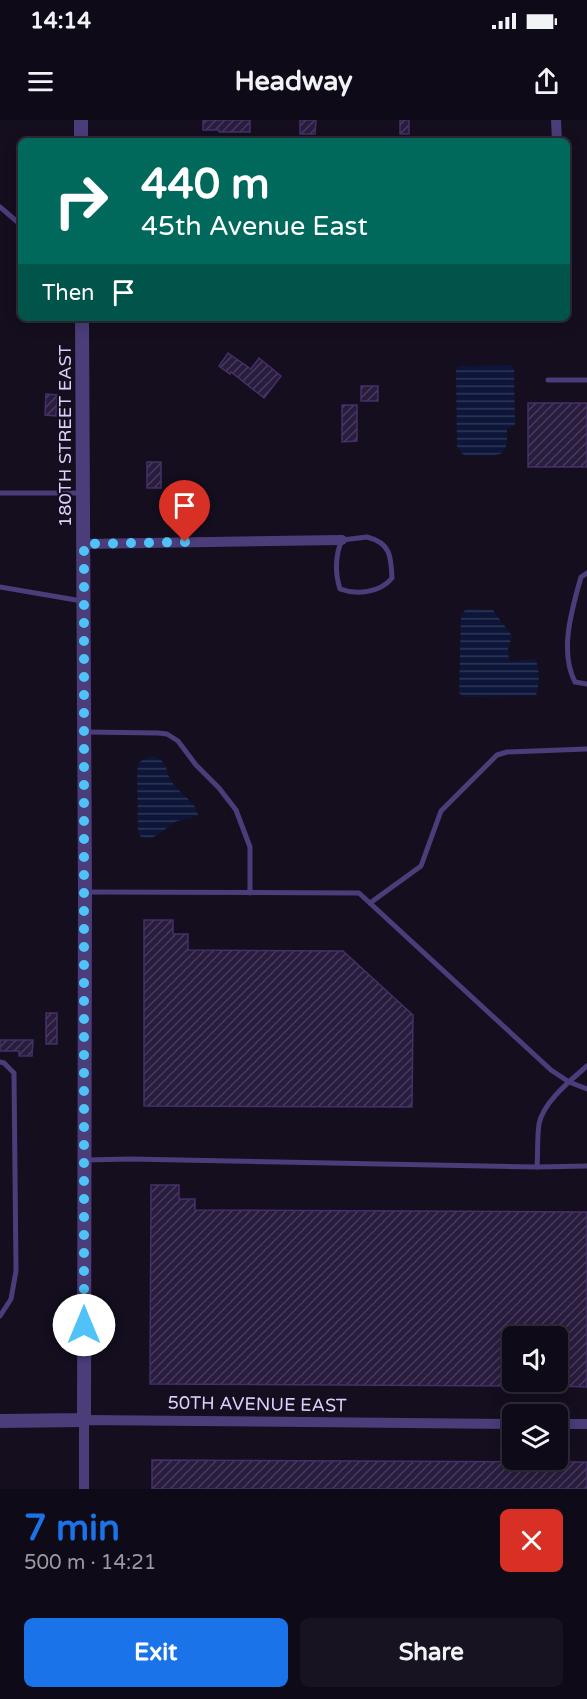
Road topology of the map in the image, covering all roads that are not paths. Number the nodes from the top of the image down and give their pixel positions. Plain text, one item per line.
1 (81, 120) edge
2 (556, 120) edge
3 (81, 138) edge
4 (557, 138) edge
5 (0, 207) edge
6 (18, 222) edge
7 (82, 321) edge
8 (587, 380) edge
9 (548, 381) dead end
10 (0, 493) edge
11 (84, 493) junction
12 (342, 540) junction
13 (84, 544) junction
14 (587, 573) edge
15 (0, 587) edge
16 (84, 601) junction
17 (587, 684) edge
18 (84, 732) junction
19 (587, 749) edge
20 (85, 892) junction
21 (250, 893) junction
22 (370, 903) junction
23 (0, 1062) edge
24 (587, 1066) edge
25 (569, 1082) junction
26 (587, 1089) edge
27 (84, 1160) junction
28 (587, 1166) edge
29 (537, 1167) junction
30 (0, 1316) edge
31 (84, 1420) junction
32 (0, 1421) edge
33 (502, 1424) edge
34 (568, 1424) edge
35 (587, 1424) edge
36 (84, 1489) edge

1 - 3 street
2 - 4 street
5 - 6 lane
7 - 11 street, 180TH STREET EAST
8 - 9 lane
10 - 11 lane
11 - 13 street, 180TH STREET EAST
12 - 12 lane
12 - 13 street
13 - 16 street, 180TH STREET EAST
14 - 17 lane
15 - 16 lane
16 - 18 street, 180TH STREET EAST
18 - 20 street, 180TH STREET EAST
18 - 21 lane
19 - 22 lane
20 - 21 lane
20 - 27 street, 180TH STREET EAST
21 - 22 lane
22 - 25 lane
23 - 30 lane
24 - 25 lane
25 - 26 lane
25 - 29 lane
27 - 29 lane
27 - 31 street, 180TH STREET EAST
28 - 29 lane
31 - 32 street, 50TH AVENUE EAST
31 - 33 street, 50TH AVENUE EAST
31 - 36 street, 180TH STREET EAST
34 - 35 street

